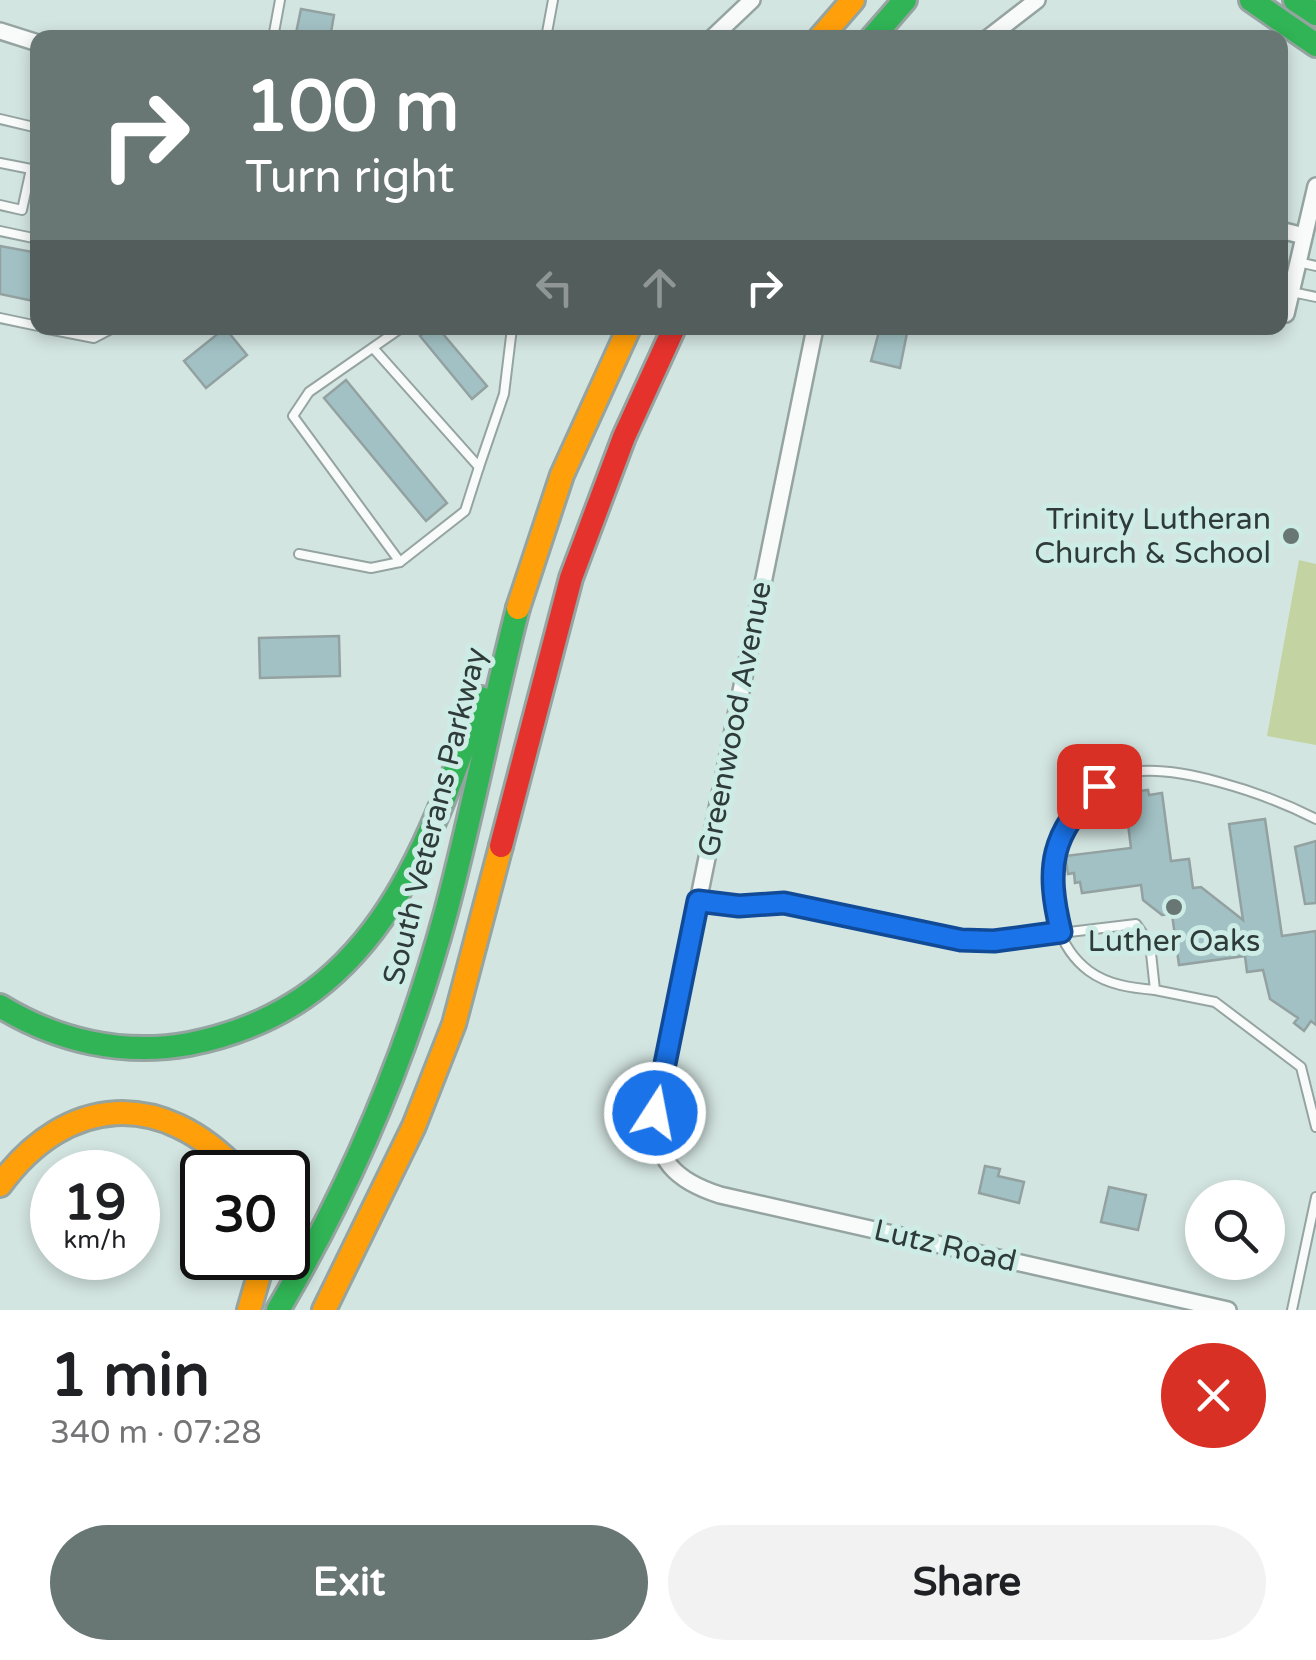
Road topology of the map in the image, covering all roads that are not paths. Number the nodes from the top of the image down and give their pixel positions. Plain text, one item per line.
1 (280, 0) edge
2 (553, 0) edge
3 (752, 0) edge
4 (852, 0) edge
5 (905, 0) edge
6 (1037, 0) edge
7 (1250, 0) edge
8 (1295, 0) edge
9 (1316, 14) edge
10 (0, 30) edge
11 (274, 30) edge
12 (547, 30) edge
13 (720, 30) edge
14 (827, 30) edge
15 (879, 30) edge
16 (998, 30) edge
17 (30, 40) edge
18 (1316, 45) edge
19 (0, 119) edge
20 (30, 126) edge
21 (0, 163) edge
22 (30, 170) edge
23 (30, 174) edge
24 (1316, 186) edge
25 (0, 205) edge
26 (0, 231) edge
27 (1288, 232) edge
28 (1304, 236) junction
29 (30, 237) edge
30 (1298, 262) junction
31 (1316, 266) edge
32 (1292, 292) junction
33 (1316, 296) edge
34 (1288, 307) edge
35 (0, 318) edge
36 (30, 325) edge
37 (392, 335) edge
38 (511, 335) edge
39 (626, 335) edge
40 (671, 335) edge
41 (814, 335) edge
42 (374, 349) junction
43 (479, 468) junction
44 (300, 554) dead end
45 (400, 562) junction
46 (530, 566) junction
47 (1316, 819) edge
48 (698, 901) junction
49 (1061, 932) junction
50 (1155, 990) junction
51 (0, 1006) edge
52 (414, 1126) junction
53 (1316, 1128) edge
54 (220, 1150) edge
55 (669, 1168) joint
56 (0, 1185) edge
57 (1316, 1197) edge
58 (1313, 1226) edge
59 (258, 1280) edge
60 (250, 1310) edge
61 (278, 1310) edge
62 (324, 1310) edge
63 (337, 1310) edge
64 (1228, 1310) edge
65 (1292, 1310) edge

1 - 11 lane
2 - 12 lane
3 - 13 street
4 - 14 main road
5 - 15 main road
6 - 16 street
7 - 18 main road
8 - 9 main road
10 - 17 street
19 - 20 lane
21 - 22 lane
23 - 25 lane
24 - 28 street
26 - 29 lane
27 - 28 street
28 - 30 street
30 - 31 lane
30 - 32 street
32 - 33 lane
32 - 34 street
35 - 36 lane
37 - 42 lane
38 - 43 lane
39 - 46 main road, South Veterans Parkway
40 - 52 main road
41 - 48 street, Greenwood Avenue
42 - 43 lane
42 - 45 lane
43 - 45 lane
44 - 45 lane
46 - 51 main road
46 - 61 main road, South Veterans Parkway
47 - 49 lane
48 - 49 lane
48 - 55 street, Greenwood Avenue
49 - 50 lane
49 - 50 lane
50 - 53 lane
52 - 62 main road
52 - 63 main road
54 - 56 main road
55 - 64 street, Lutz Road
57 - 58 lane
58 - 65 lane
59 - 60 main road

